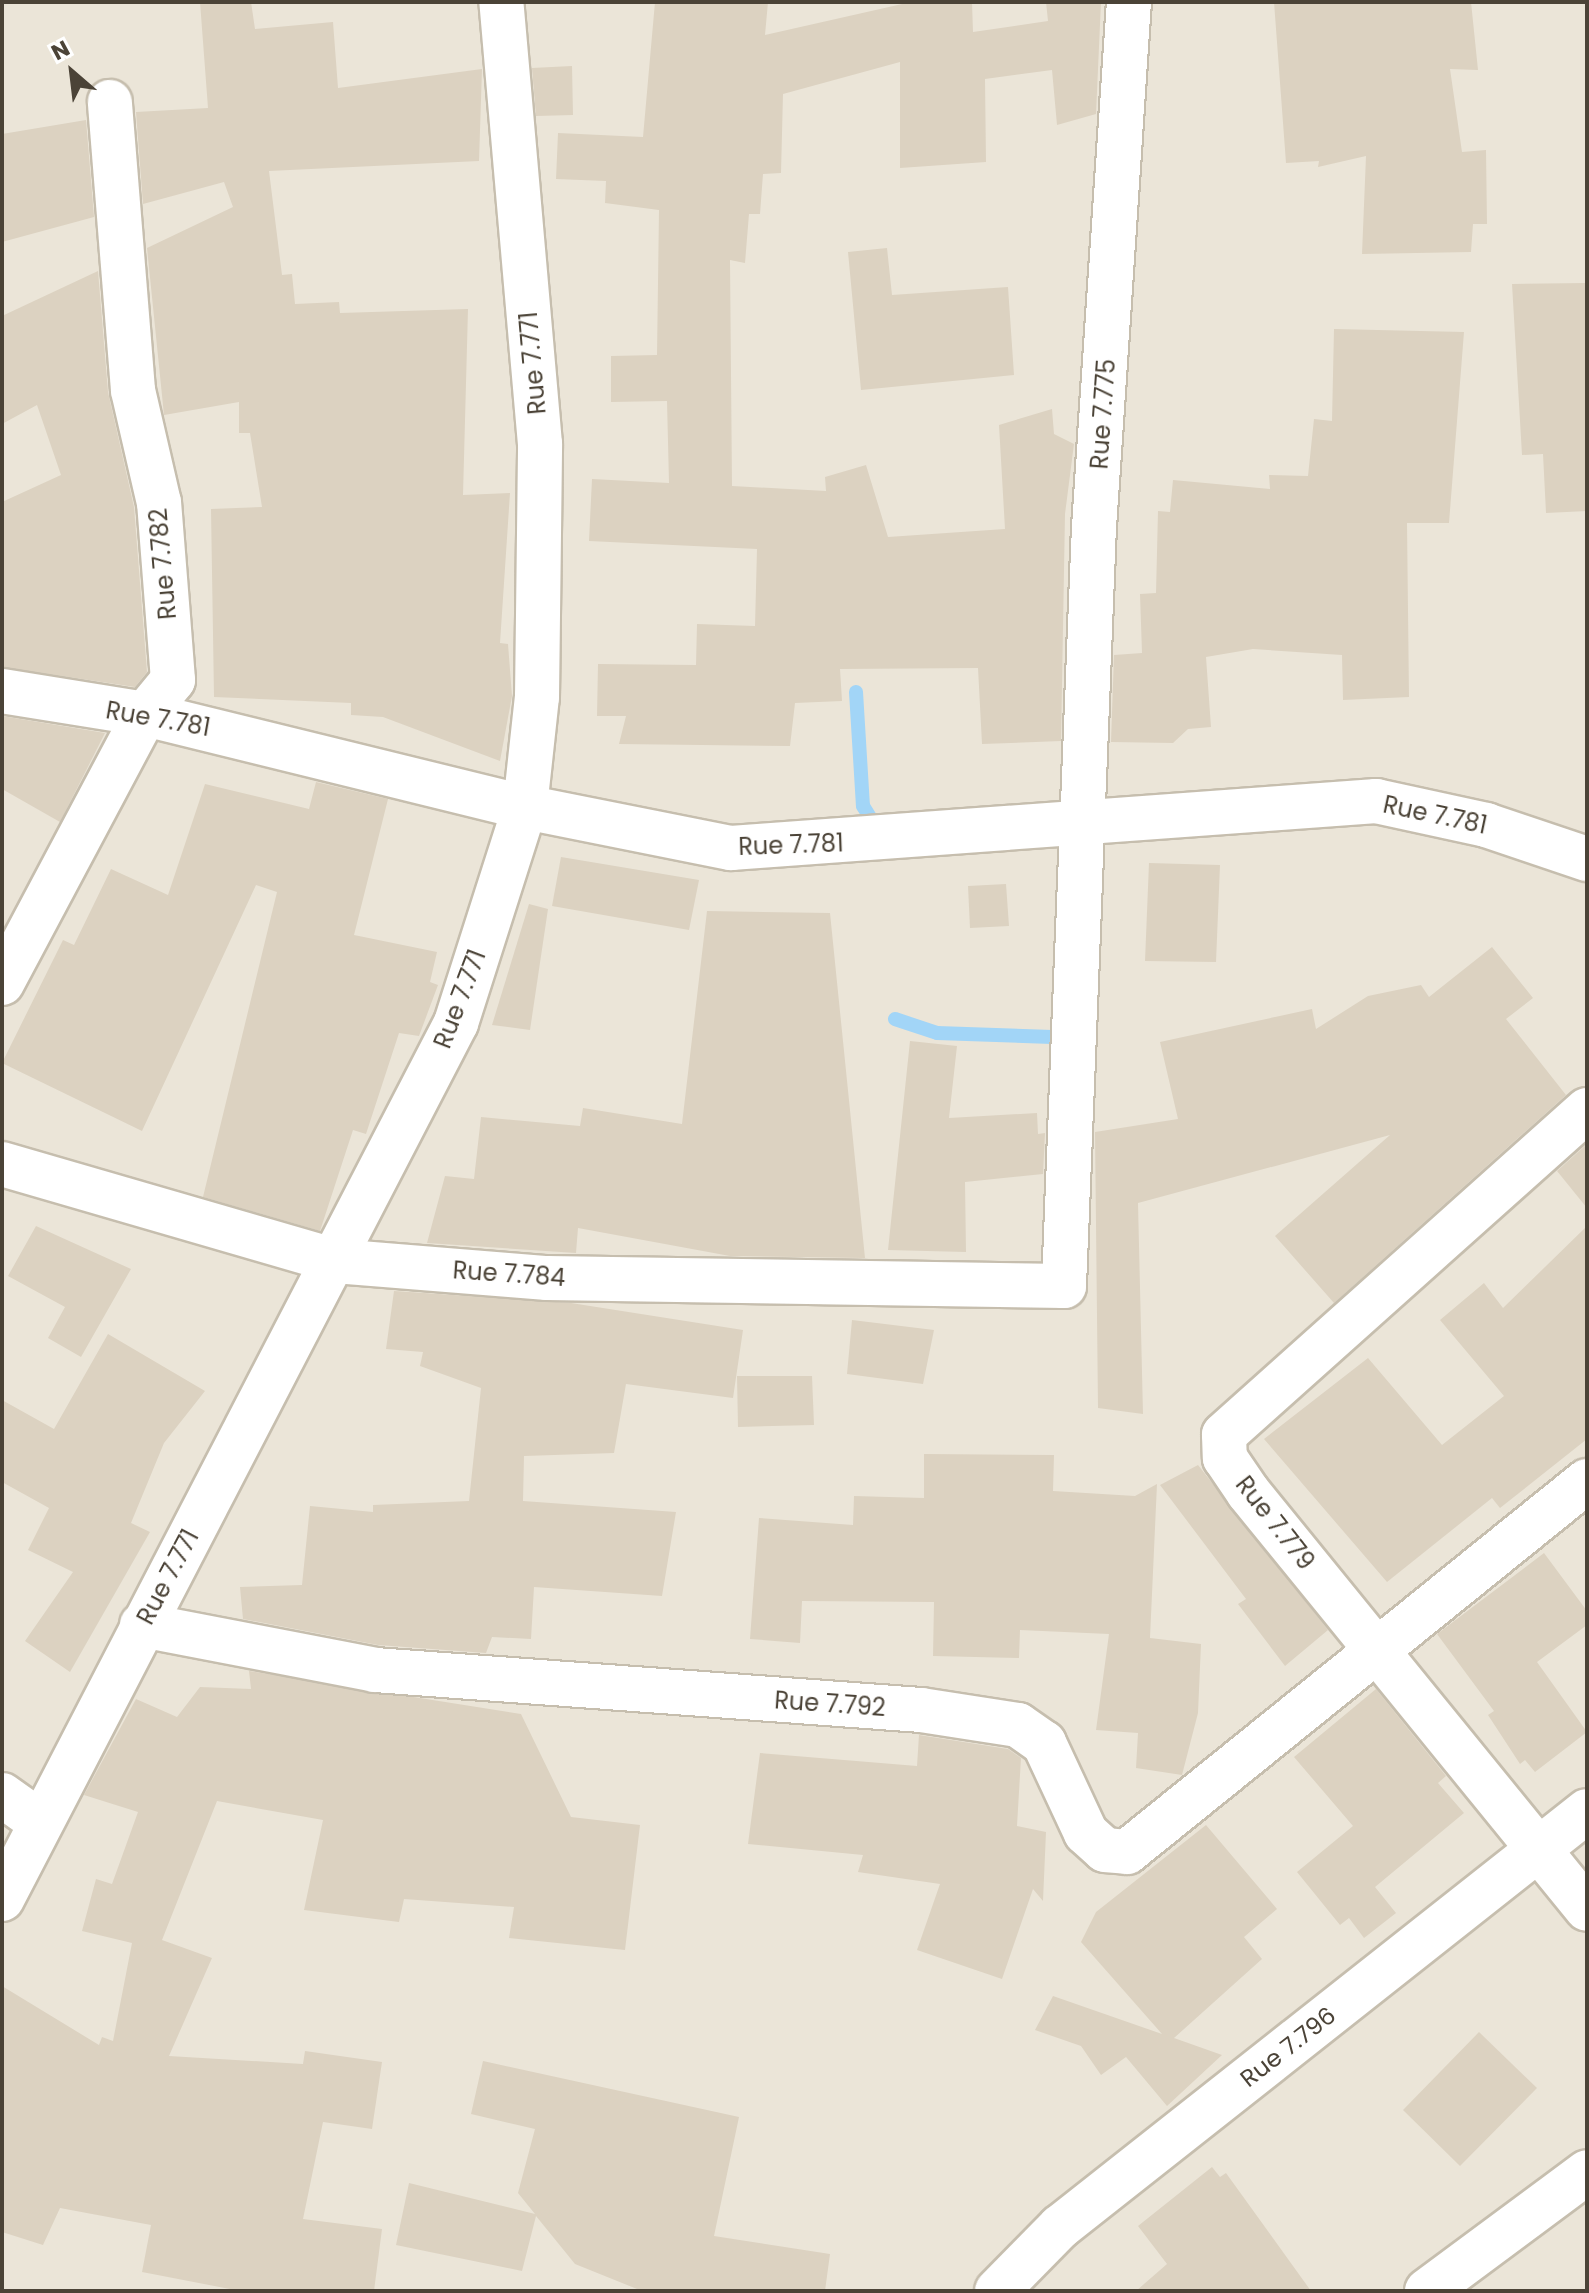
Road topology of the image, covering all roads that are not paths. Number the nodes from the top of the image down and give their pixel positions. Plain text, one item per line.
1 (501, 2) edge
2 (1129, 2) edge
3 (110, 102) dead end
4 (2, 691) edge
5 (145, 714) junction
6 (525, 807) junction
7 (1088, 826) junction
8 (1587, 859) edge
9 (2, 983) edge
10 (1587, 1110) edge
11 (2, 1164) edge
12 (335, 1261) junction
13 (1031, 1288) joint
14 (1587, 1481) edge
15 (142, 1625) junction
16 (1378, 1650) junction
17 (2, 1795) edge
18 (1587, 1811) edge
19 (40, 1822) junction
20 (1541, 1847) junction
21 (2, 1899) edge
22 (1587, 1909) edge
23 (1587, 2172) edge
24 (997, 2291) edge
25 (1427, 2291) edge

1 - 6 street, Rue 7.771
2 - 7 street, Rue 7.775
3 - 5 street, Rue 7.782
4 - 5 street, Rue 7.781
5 - 6 street, Rue 7.781
5 - 9 street, Rue 7.782
6 - 7 street, Rue 7.781
6 - 12 street, Rue 7.771
7 - 8 street, Rue 7.781
7 - 13 street, Rue 7.775
10 - 16 street, Rue 7.779
11 - 12 street, Rue 7.784
12 - 13 street, Rue 7.784
12 - 15 street, Rue 7.771
14 - 16 street, Rue 7.792
15 - 16 street, Rue 7.792
15 - 19 street, Rue 7.771
16 - 20 street, Rue 7.779
17 - 19 street
18 - 20 street, Rue 7.796
19 - 21 street, Rue 7.771
20 - 22 street, Rue 7.779
20 - 24 street, Rue 7.796
23 - 25 street

